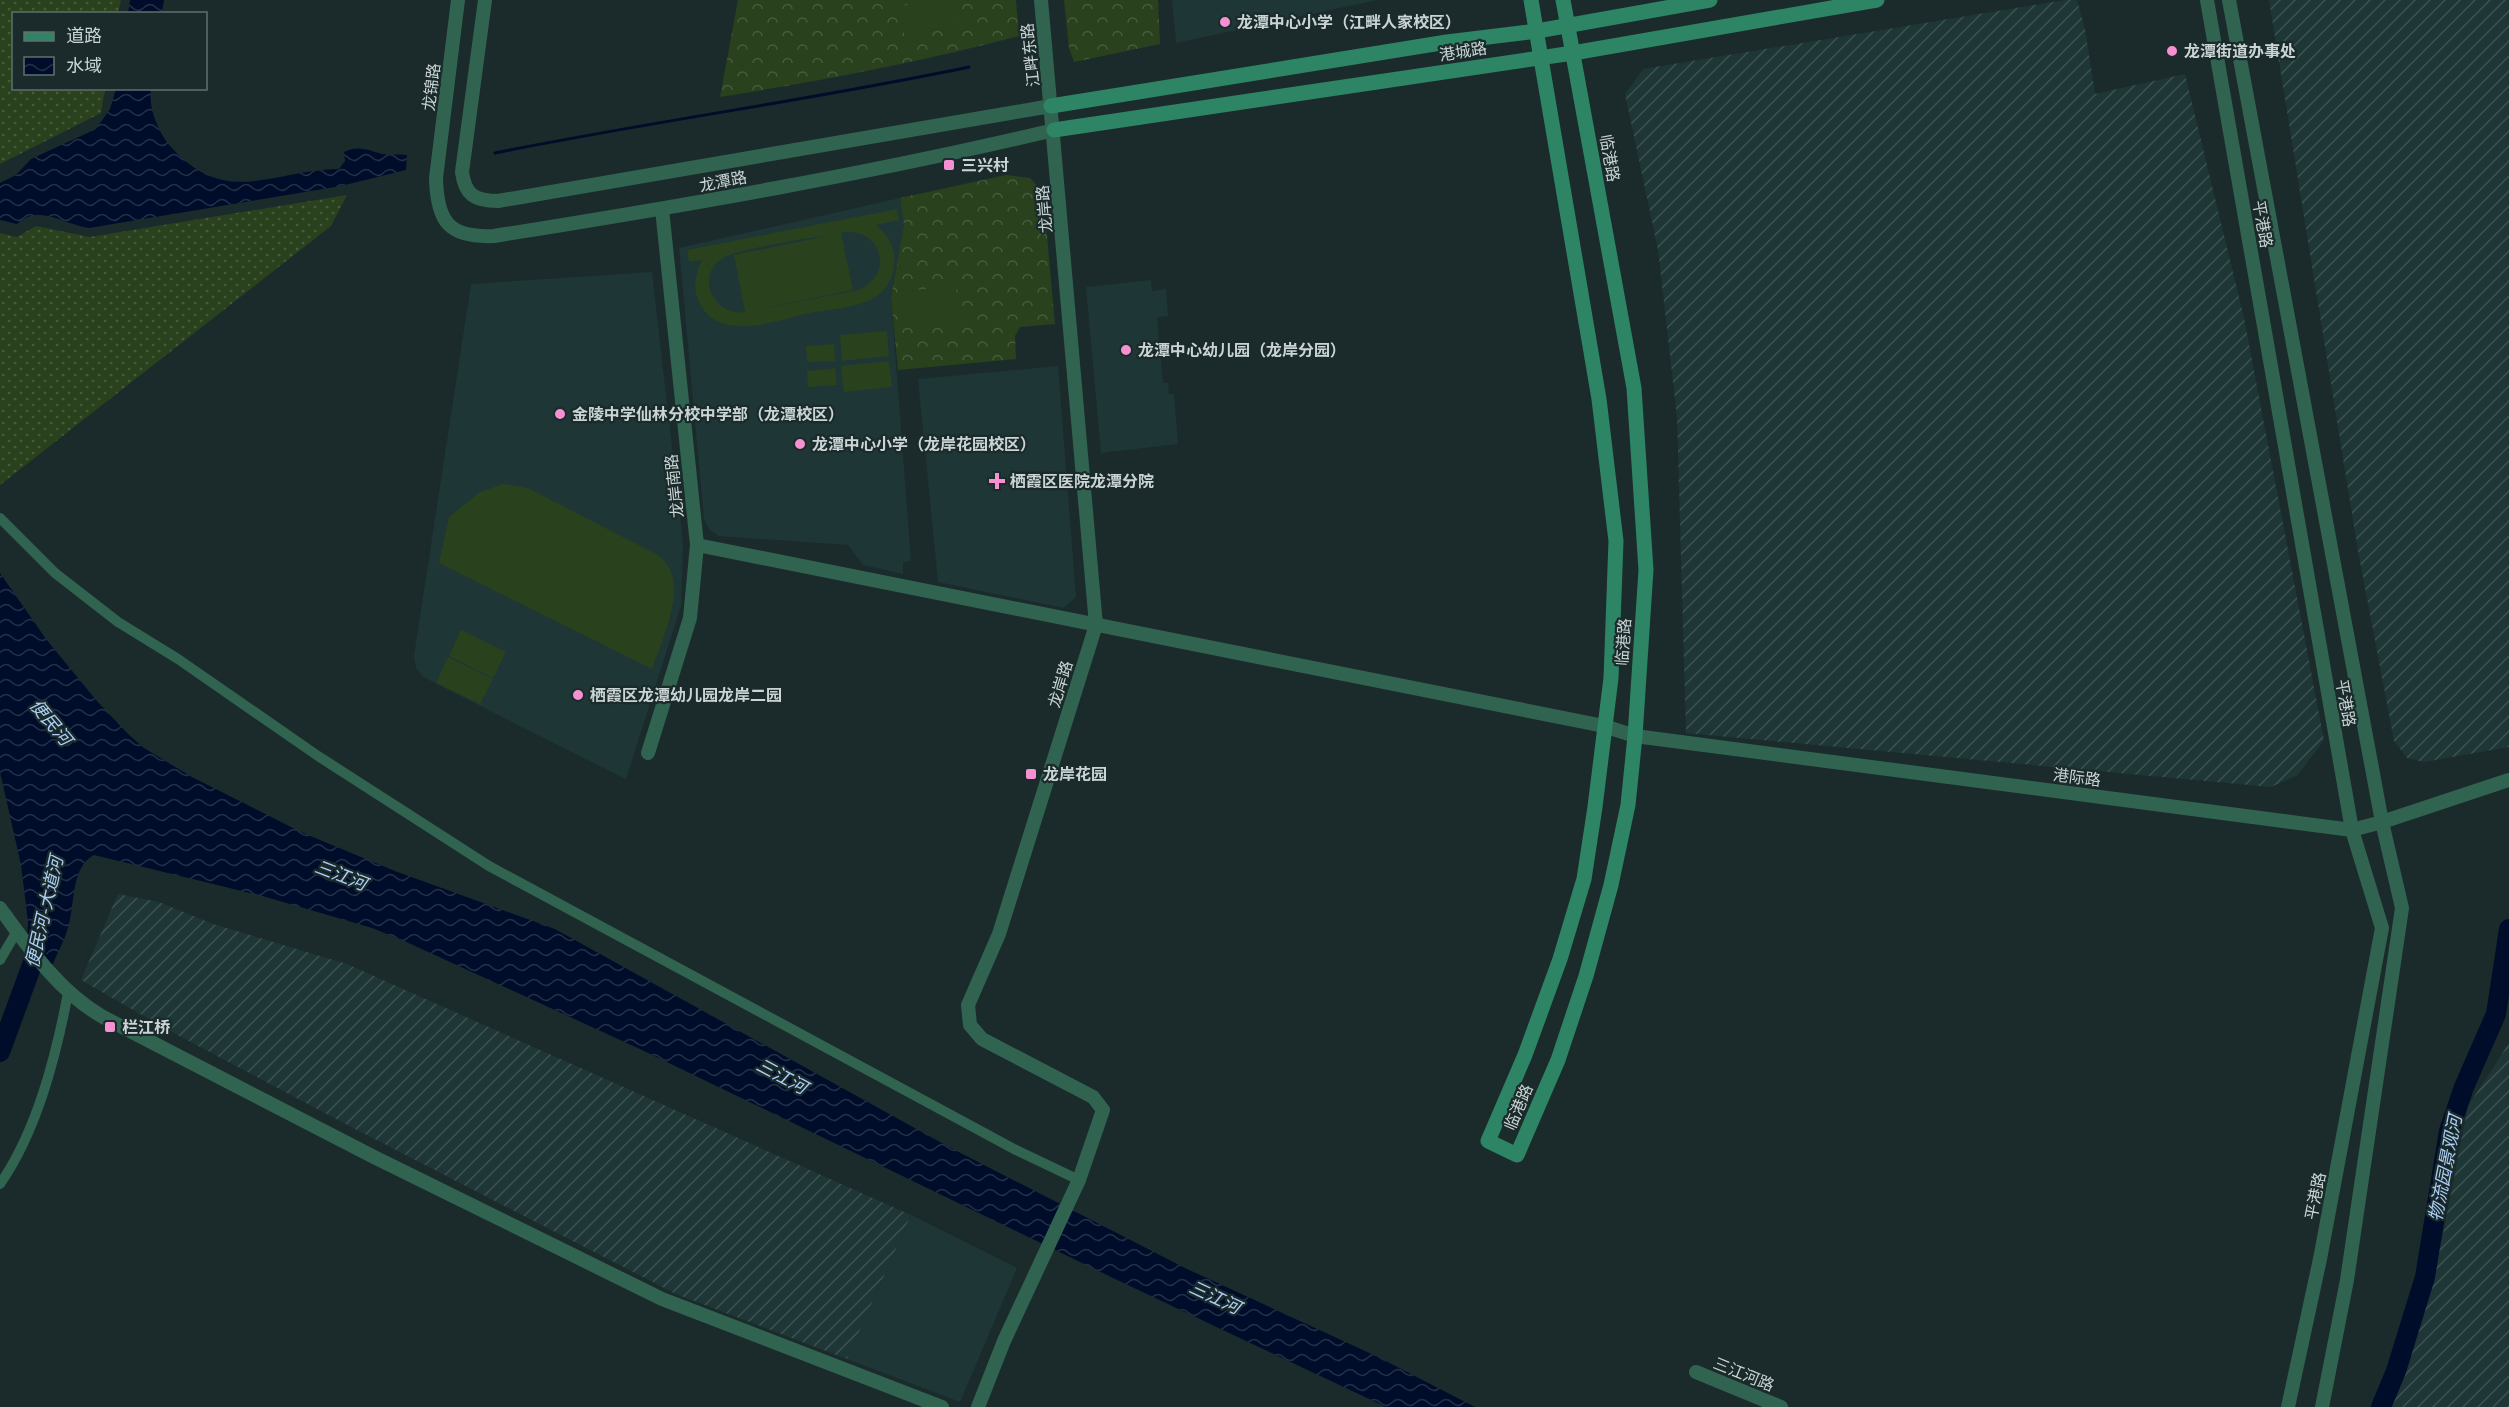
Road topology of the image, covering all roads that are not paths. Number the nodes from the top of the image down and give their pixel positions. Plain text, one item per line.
1 (458, 0) edge
2 (485, 0) edge
3 (1041, 0) edge
4 (1531, 0) edge
5 (1563, 0) edge
6 (1710, 0) edge
7 (1877, 0) edge
8 (2207, 0) edge
9 (2229, 0) edge
10 (1568, 24) junction
11 (1537, 31) junction
12 (1573, 53) junction
13 (1541, 57) junction
14 (1052, 106) junction
15 (1054, 130) junction
16 (436, 178) joint
17 (662, 209) junction
18 (0, 518) edge
19 (697, 545) junction
20 (1095, 625) junction
21 (1604, 726) junction
22 (1635, 736) junction
23 (648, 753) dead end
24 (2509, 780) edge
25 (2382, 822) junction
26 (2352, 830) junction
27 (0, 908) edge
28 (19, 934) junction
29 (0, 960) edge
30 (64, 989) junction
31 (1079, 1180) junction
32 (0, 1184) edge
33 (1696, 1372) dead end
34 (942, 1407) edge
35 (978, 1407) edge
36 (1781, 1407) edge
37 (2288, 1407) edge
38 (2322, 1407) edge

1 - 16 street, 龙锦路
2 - 14 street, 龙潭路
3 - 14 street, 江畔东路
4 - 11 main road, 临港路
5 - 10 main road, 临港路
6 - 10 main road, 港城路
7 - 12 main road, 港城路
8 - 26 street, 平港路
9 - 25 street, 平港路
10 - 11 main road, 港城路
10 - 12 main road, 临港路
11 - 13 main road, 临港路
11 - 14 main road, 港城路
12 - 13 main road, 港城路
12 - 22 main road, 临港路
13 - 15 main road, 港城路
13 - 21 main road, 临港路
14 - 15 street, 龙岸路
15 - 17 street, 龙潭路
15 - 20 street, 龙岸路
16 - 17 street, 龙潭路
17 - 19 street, 龙岸南路
18 - 31 street
19 - 20 street, 港际路
19 - 23 street, 龙岸南路
20 - 21 street, 港际路
20 - 31 street, 龙岸路
21 - 22 street, 港际路
21 - 22 main road, 临港路
22 - 26 street, 港际路
24 - 25 street, 港际路
25 - 26 street, 港际路
25 - 38 street, 平港路
26 - 37 street, 平港路
27 - 28 street
28 - 29 street
28 - 30 street
30 - 32 street
30 - 34 street
31 - 35 street
33 - 36 street, 三江河路

